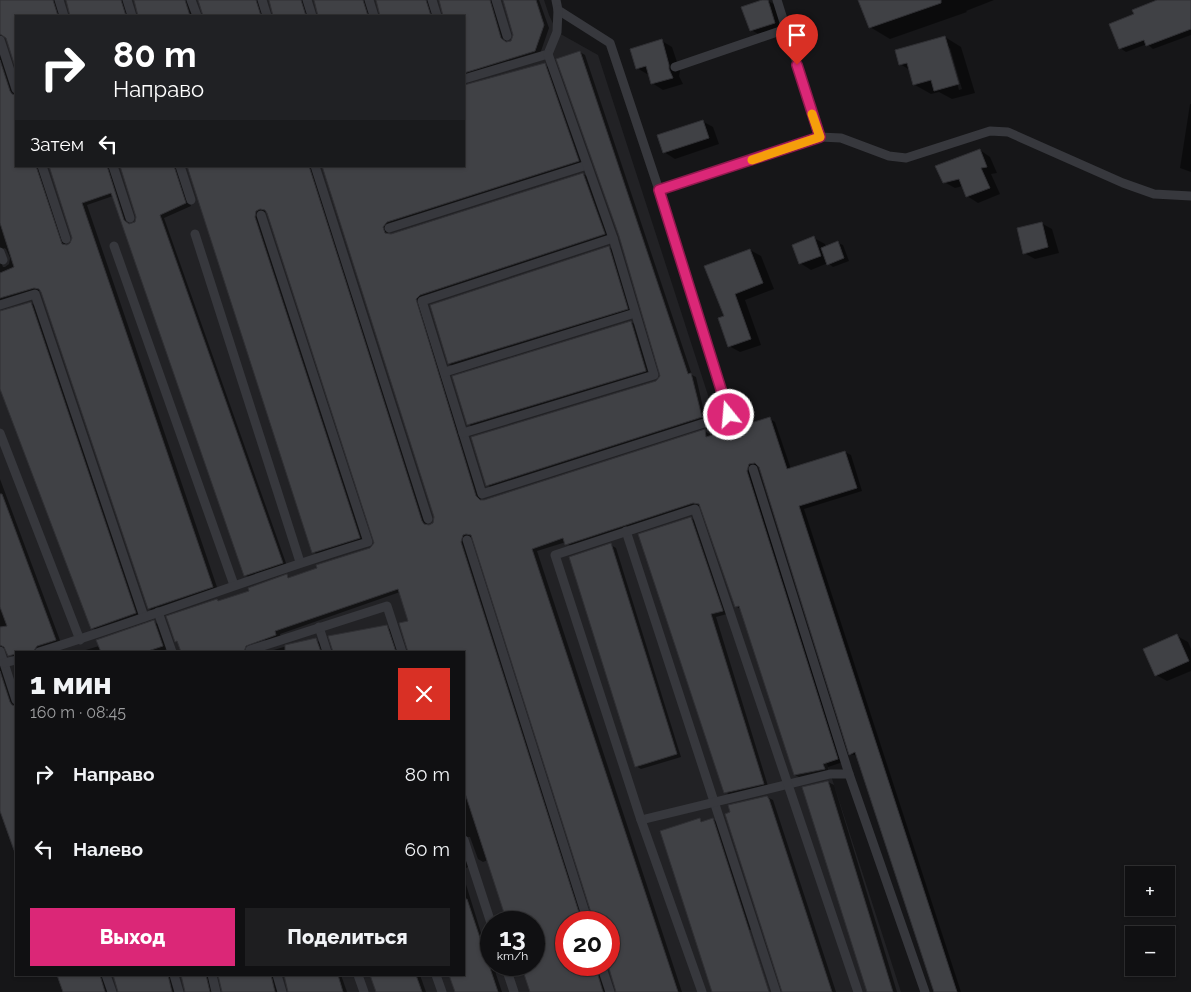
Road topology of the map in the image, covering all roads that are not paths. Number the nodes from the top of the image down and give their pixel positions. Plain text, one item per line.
1 (59, 0) edge
2 (127, 0) edge
3 (191, 0) edge
4 (262, 0) edge
5 (307, 0) edge
6 (369, 0) edge
7 (432, 0) edge
8 (496, 0) edge
9 (556, 0) edge
10 (777, 0) edge
11 (558, 10) junction
12 (64, 15) edge
13 (132, 15) edge
14 (197, 15) edge
15 (267, 15) edge
16 (312, 15) edge
17 (374, 15) edge
18 (437, 15) edge
19 (786, 29) junction
20 (507, 36) dead end
21 (0, 40) edge
22 (548, 54) junction
23 (675, 67) dead end
24 (465, 79) edge
25 (15, 86) edge
26 (820, 137) junction
27 (587, 164) junction
28 (42, 167) edge
29 (113, 167) edge
30 (180, 167) edge
31 (315, 167) edge
32 (659, 190) junction
33 (1191, 196) edge
34 (191, 200) dead end
35 (261, 215) dead end
36 (130, 218) dead end
37 (389, 228) dead end
38 (195, 234) dead end
39 (613, 238) junction
40 (66, 239) dead end
41 (114, 246) dead end
42 (0, 305) edge
43 (635, 313) junction
44 (445, 372) junction
45 (0, 433) edge
46 (464, 433) junction
47 (753, 469) dead end
48 (428, 519) dead end
49 (626, 531) junction
50 (466, 540) dead end
51 (300, 562) junction
52 (234, 585) junction
53 (158, 612) junction
54 (144, 617) junction
55 (319, 627) junction
56 (80, 640) junction
57 (0, 651) edge
58 (42, 651) edge
59 (172, 651) edge
60 (250, 651) edge
61 (327, 651) edge
62 (402, 651) edge
63 (15, 660) edge
64 (4, 663) junction
65 (15, 697) edge
66 (849, 774) junction
67 (788, 784) junction
68 (714, 802) junction
69 (641, 820) junction
70 (465, 847) edge
71 (468, 869) edge
72 (486, 911) edge
73 (584, 911) edge
74 (106, 976) edge
75 (174, 976) edge
76 (212, 976) edge
77 (277, 976) edge
78 (358, 976) edge
79 (436, 976) edge
80 (509, 976) edge
81 (605, 976) edge
82 (112, 992) edge
83 (179, 992) edge
84 (216, 992) edge
85 (282, 992) edge
86 (364, 992) edge
87 (442, 992) edge
88 (514, 992) edge
89 (610, 992) edge
90 (702, 992) edge
91 (776, 992) edge
92 (858, 992) edge
93 (925, 992) edge

1 - 12 lane
2 - 13 lane
3 - 14 lane
4 - 15 lane
5 - 16 lane
6 - 17 lane
7 - 18 lane
8 - 20 lane
9 - 11 lane
10 - 19 lane
11 - 22 lane
11 - 32 lane
19 - 23 lane
19 - 26 lane
21 - 25 lane
22 - 24 lane
22 - 27 lane
26 - 32 lane
26 - 33 lane
27 - 37 lane
27 - 39 lane
28 - 40 lane
29 - 36 lane
30 - 34 lane
31 - 48 lane
32 - 46 lane
35 - 51 lane
38 - 51 lane
39 - 43 lane
39 - 44 lane
41 - 52 lane
42 - 54 lane
43 - 44 lane
43 - 46 lane
44 - 46 lane
45 - 56 lane
47 - 66 lane
49 - 67 lane
49 - 68 lane
49 - 69 lane
50 - 73 lane
51 - 52 lane
52 - 53 lane
53 - 54 lane
53 - 59 lane
54 - 56 lane
55 - 60 lane
55 - 61 lane
55 - 62 lane
56 - 58 lane
57 - 64 lane
63 - 64 lane
64 - 65 lane
66 - 67 lane
66 - 93 lane
67 - 68 lane
67 - 92 lane
68 - 69 lane
68 - 91 lane
69 - 90 lane
70 - 71 lane
71 - 72 lane
74 - 82 lane
75 - 83 lane
76 - 84 lane
77 - 85 lane
78 - 86 lane
79 - 87 lane
80 - 88 lane
81 - 89 lane

